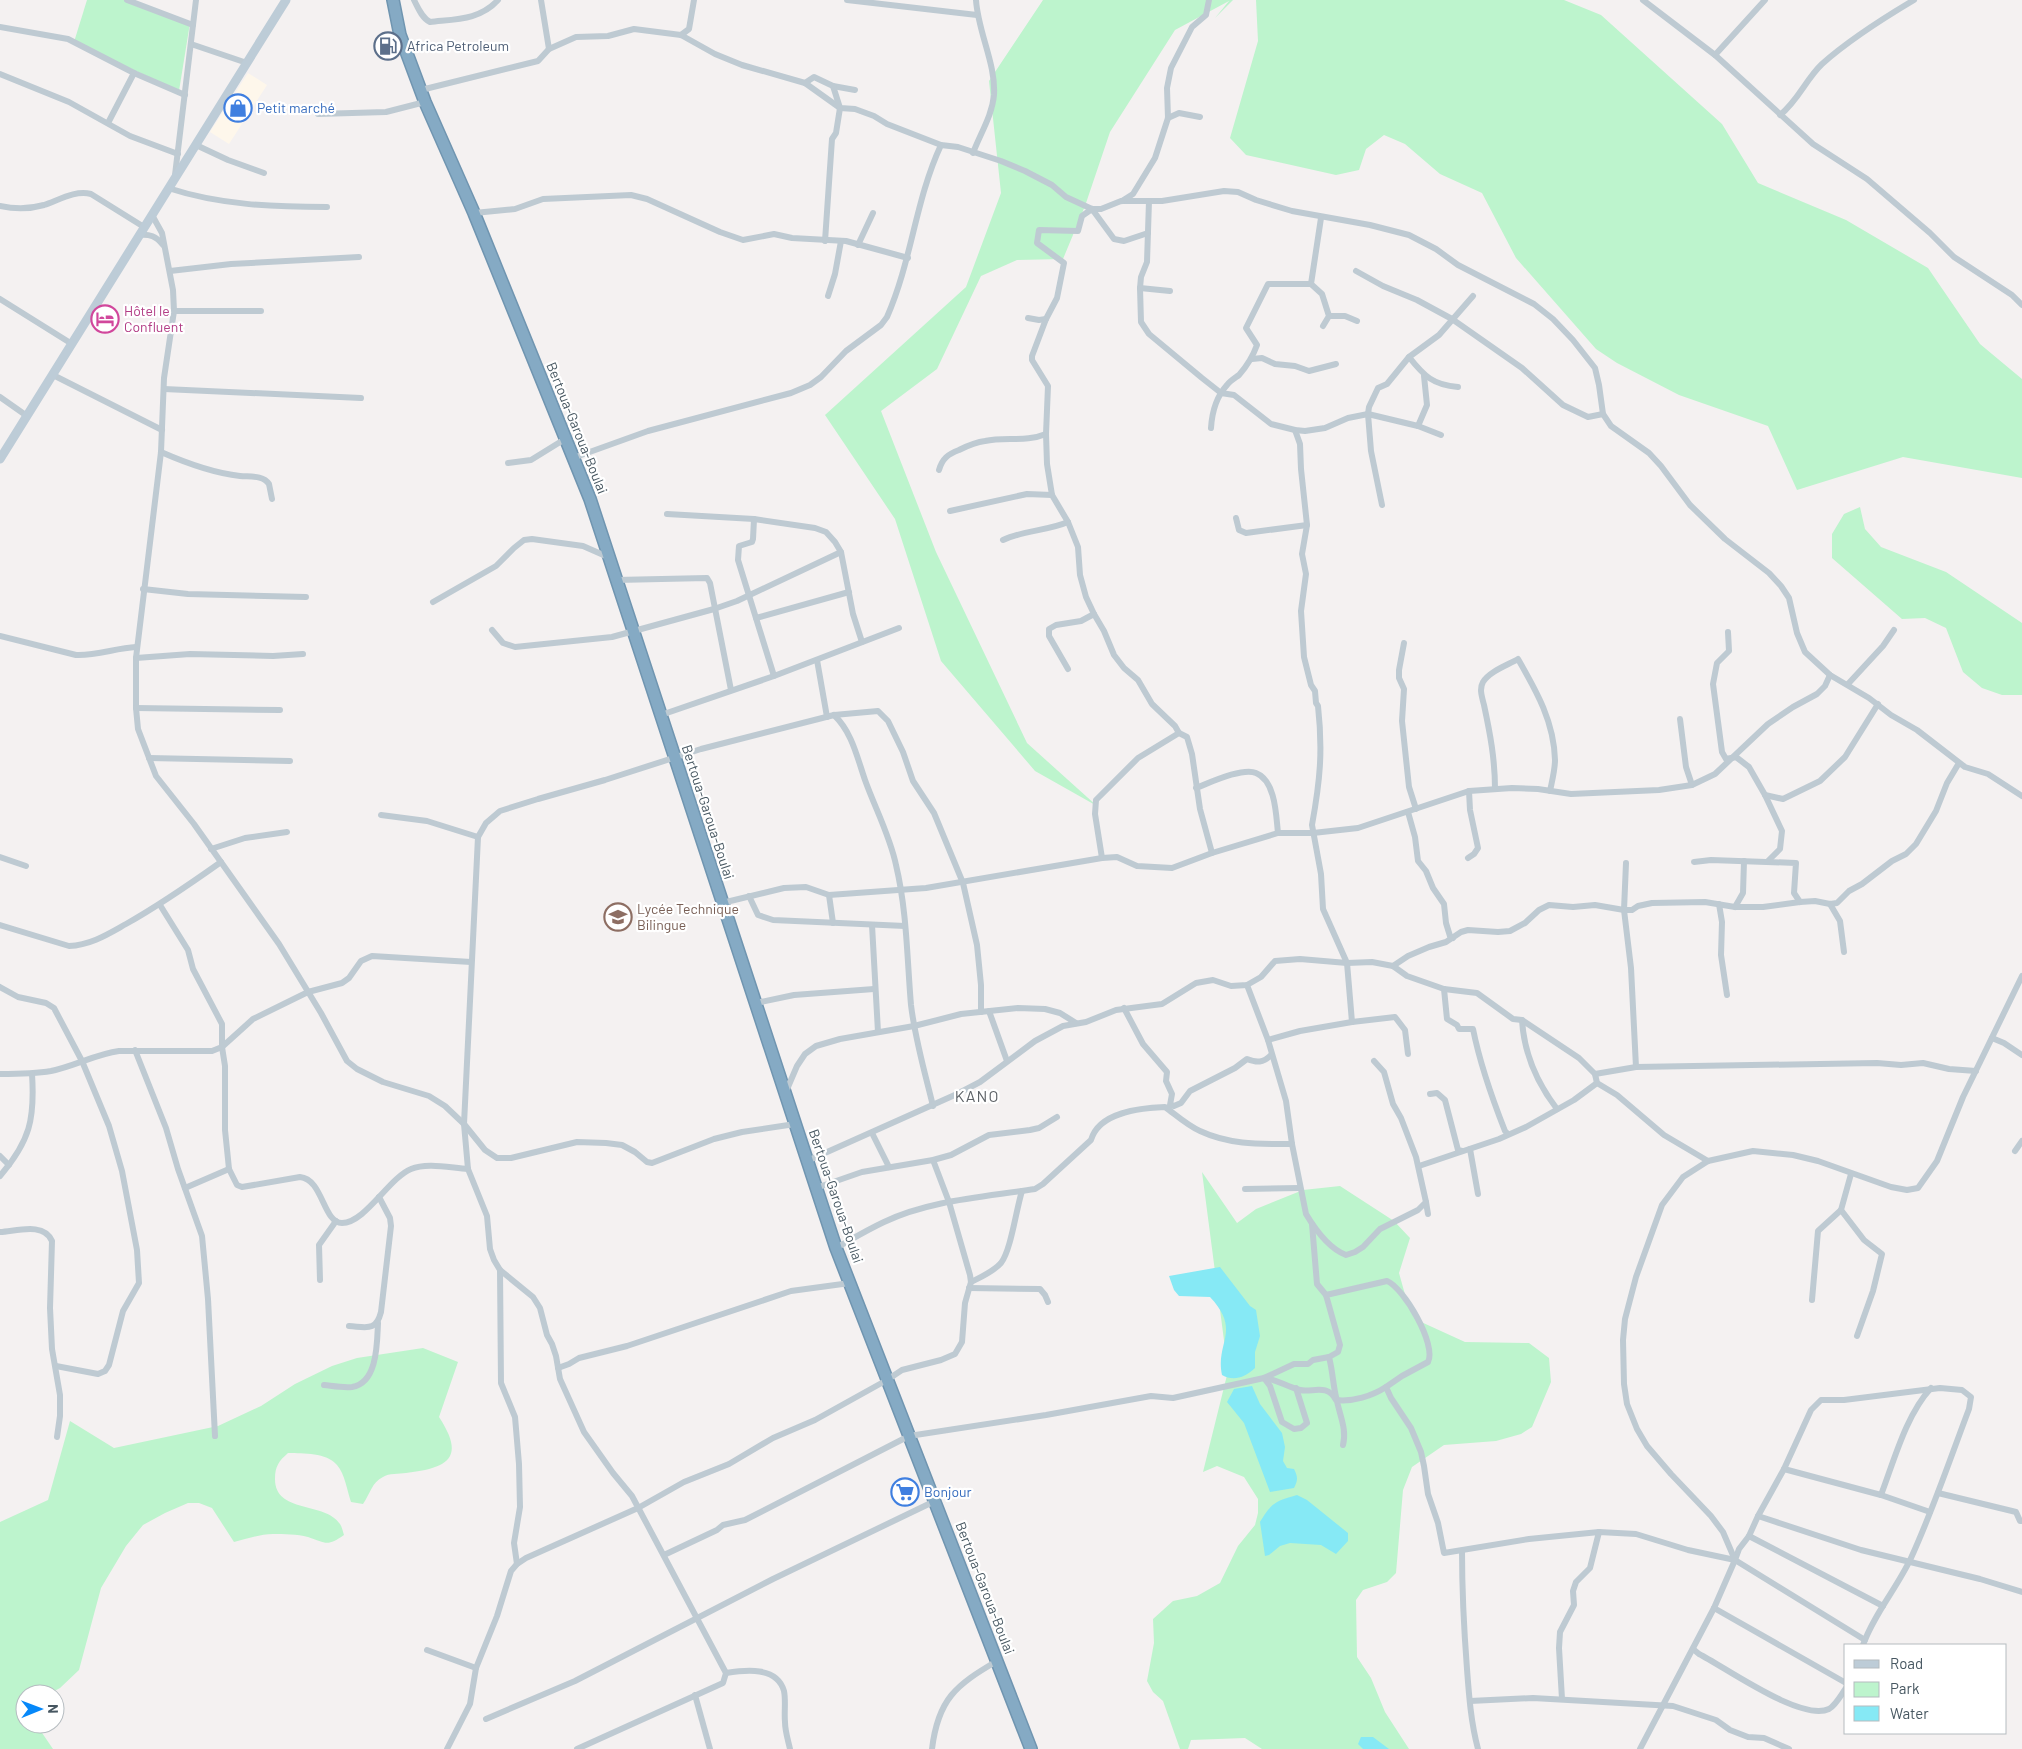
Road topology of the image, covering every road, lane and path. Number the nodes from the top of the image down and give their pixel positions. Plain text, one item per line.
1 (128, 0) edge
2 (196, 0) edge
3 (286, 0) edge
4 (392, 0) edge
5 (414, 0) edge
6 (498, 0) edge
7 (541, 0) edge
8 (694, 0) edge
9 (847, 0) edge
10 (976, 0) edge
11 (1209, 0) edge
12 (1643, 0) edge
13 (1765, 0) edge
14 (1914, 0) edge
15 (856, 1) edge
16 (977, 15) junction
17 (193, 25) junction
18 (0, 26) edge
19 (681, 35) junction
20 (191, 44) junction
21 (549, 49) junction
22 (1715, 55) junction
23 (247, 63) junction
24 (134, 73) junction
25 (0, 74) edge
26 (805, 82) junction
27 (833, 86) junction
28 (420, 90) junction
29 (855, 90) dead end
30 (185, 95) junction
31 (425, 102) junction
32 (840, 108) junction
33 (318, 114) dead end
34 (1780, 115) junction
35 (1200, 117) dead end
36 (1168, 118) junction
37 (108, 123) junction
38 (196, 145) junction
39 (941, 145) junction
40 (973, 153) junction
41 (178, 154) junction
42 (264, 172) dead end
43 (175, 178) junction
44 (168, 188) junction
45 (1149, 201) junction
46 (1121, 202) junction
47 (0, 206) edge
48 (327, 207) dead end
49 (1092, 209) junction
50 (474, 213) junction
51 (873, 214) dead end
52 (152, 215) junction
53 (1321, 218) junction
54 (142, 231) junction
55 (1148, 233) junction
56 (826, 240) junction
57 (841, 241) junction
58 (858, 245) junction
59 (164, 246) junction
60 (359, 257) dead end
61 (908, 258) junction
62 (170, 271) junction
63 (1356, 271) dead end
64 (1311, 284) junction
65 (1140, 288) junction
66 (1170, 291) dead end
67 (828, 296) dead end
68 (1473, 296) dead end
69 (0, 299) edge
70 (2022, 305) edge
71 (174, 311) junction
72 (261, 311) dead end
73 (1329, 316) junction
74 (1028, 318) dead end
75 (1046, 318) junction
76 (1452, 320) junction
77 (1357, 321) dead end
78 (1323, 326) dead end
79 (72, 344) junction
80 (1409, 356) junction
81 (1252, 359) junction
82 (1336, 364) dead end
83 (52, 375) junction
84 (1424, 376) junction
85 (1458, 387) dead end
86 (164, 389) junction
87 (1222, 393) junction
88 (0, 397) edge
89 (360, 398) dead end
90 (1368, 414) junction
91 (1603, 414) junction
92 (27, 416) junction
93 (1418, 426) junction
94 (1211, 428) dead end
95 (162, 430) junction
96 (1295, 430) junction
97 (1046, 434) junction
98 (1441, 435) dead end
99 (565, 439) junction
100 (161, 452) junction
101 (573, 458) junction
102 (0, 459) edge
103 (508, 463) dead end
104 (939, 470) dead end
105 (1052, 495) junction
106 (272, 500) dead end
107 (1382, 505) dead end
108 (950, 511) dead end
109 (667, 514) dead end
110 (1236, 518) dead end
111 (754, 519) junction
112 (1068, 522) junction
113 (1307, 525) junction
114 (1003, 540) dead end
115 (841, 552) junction
116 (609, 558) junction
117 (616, 580) junction
118 (143, 589) junction
119 (849, 592) junction
120 (749, 595) junction
121 (306, 597) dead end
122 (432, 602) dead end
123 (714, 609) junction
124 (1094, 614) junction
125 (756, 618) junction
126 (899, 628) dead end
127 (492, 630) dead end
128 (1894, 630) dead end
129 (633, 631) junction
130 (1728, 632) dead end
131 (0, 636) edge
132 (862, 642) junction
133 (1404, 643) dead end
134 (136, 647) junction
135 (302, 654) dead end
136 (136, 658) junction
137 (817, 660) junction
138 (1068, 669) dead end
139 (1830, 675) junction
140 (774, 676) junction
141 (1848, 684) junction
142 (731, 690) junction
143 (1878, 704) junction
144 (136, 708) junction
145 (280, 710) dead end
146 (661, 714) junction
147 (831, 716) junction
148 (1680, 718) dead end
149 (1178, 733) junction
150 (1736, 757) junction
151 (149, 758) junction
152 (675, 758) junction
153 (290, 761) dead end
154 (1959, 763) junction
155 (1692, 785) junction
156 (1196, 788) junction
157 (1494, 788) junction
158 (1469, 791) junction
159 (1550, 791) junction
160 (1765, 795) junction
161 (2022, 796) edge
162 (1416, 809) junction
163 (1408, 812) junction
164 (381, 815) dead end
165 (287, 832) dead end
166 (1278, 833) junction
167 (1312, 833) junction
168 (478, 837) junction
169 (212, 849) junction
170 (1212, 853) junction
171 (0, 857) edge
172 (1102, 858) junction
173 (1468, 858) dead end
174 (1744, 861) junction
175 (1768, 861) junction
176 (221, 862) junction
177 (1694, 862) dead end
178 (1626, 863) dead end
179 (26, 866) dead end
180 (963, 883) junction
181 (901, 889) junction
182 (829, 895) junction
183 (749, 896) junction
184 (1800, 902) junction
185 (722, 903) junction
186 (1719, 904) junction
187 (1830, 904) junction
188 (160, 905) junction
189 (1734, 907) junction
190 (1624, 910) junction
191 (833, 923) junction
192 (0, 925) edge
193 (872, 925) junction
194 (905, 926) junction
195 (1453, 938) junction
196 (1844, 952) dead end
197 (471, 962) junction
198 (1347, 964) junction
199 (1393, 966) junction
200 (2022, 976) edge
201 (1247, 985) junction
202 (0, 988) edge
203 (874, 989) junction
204 (1444, 989) junction
205 (308, 992) junction
206 (1727, 995) dead end
207 (756, 1003) junction
208 (1124, 1008) junction
209 (989, 1011) junction
210 (980, 1012) junction
211 (1522, 1020) junction
212 (1352, 1022) junction
213 (1076, 1023) junction
214 (914, 1026) junction
215 (878, 1032) junction
216 (1992, 1038) junction
217 (1268, 1040) junction
218 (222, 1048) junction
219 (135, 1050) junction
220 (1271, 1054) junction
221 (1408, 1054) dead end
222 (2022, 1055) edge
223 (82, 1061) junction
224 (1007, 1061) junction
225 (1374, 1061) dead end
226 (1636, 1067) junction
227 (1976, 1071) junction
228 (0, 1074) edge
229 (32, 1074) junction
230 (1595, 1074) junction
231 (1597, 1084) junction
232 (785, 1094) junction
233 (1430, 1094) dead end
234 (933, 1106) junction
235 (1557, 1109) junction
236 (1057, 1118) dead end
237 (464, 1124) junction
238 (795, 1124) junction
239 (872, 1133) junction
240 (1508, 1134) junction
241 (2022, 1141) edge
242 (1292, 1144) junction
243 (1470, 1149) junction
244 (1462, 1151) junction
245 (2015, 1151) dead end
246 (0, 1156) edge
247 (934, 1160) junction
248 (807, 1161) junction
249 (1708, 1161) junction
250 (10, 1165) junction
251 (1419, 1166) junction
252 (889, 1167) junction
253 (229, 1169) junction
254 (468, 1169) junction
255 (1851, 1174) junction
256 (0, 1176) edge
257 (185, 1188) junction
258 (816, 1188) junction
259 (1299, 1188) junction
260 (1245, 1189) dead end
261 (1022, 1191) junction
262 (1478, 1194) dead end
263 (379, 1197) junction
264 (950, 1202) junction
265 (1426, 1202) junction
266 (1841, 1210) junction
267 (1428, 1214) dead end
268 (336, 1221) junction
269 (1312, 1224) junction
270 (0, 1232) edge
271 (836, 1248) junction
272 (500, 1270) junction
273 (320, 1280) dead end
274 (850, 1283) junction
275 (970, 1285) junction
276 (1326, 1295) junction
277 (1812, 1300) dead end
278 (1048, 1302) dead end
279 (378, 1323) junction
280 (348, 1326) dead end
281 (1857, 1336) dead end
282 (1329, 1358) junction
283 (56, 1366) junction
284 (558, 1368) junction
285 (1264, 1378) junction
286 (887, 1380) junction
287 (324, 1385) dead end
288 (1386, 1387) junction
289 (1296, 1388) junction
290 (1931, 1388) junction
291 (1336, 1400) junction
292 (215, 1436) dead end
293 (909, 1436) junction
294 (56, 1437) dead end
295 (1343, 1445) dead end
296 (1784, 1469) junction
297 (1938, 1493) junction
298 (1880, 1495) junction
299 (934, 1501) junction
300 (638, 1508) junction
301 (1930, 1512) junction
302 (1758, 1516) junction
303 (2021, 1521) edge
304 (1598, 1532) junction
305 (1749, 1536) junction
306 (1462, 1551) junction
307 (664, 1554) junction
308 (1735, 1560) junction
309 (1909, 1561) junction
310 (517, 1564) junction
311 (2022, 1592) edge
312 (1883, 1606) junction
313 (1714, 1608) junction
314 (698, 1618) junction
315 (1864, 1643) edge
316 (1693, 1649) junction
317 (427, 1650) dead end
318 (997, 1661) junction
319 (476, 1668) junction
320 (726, 1673) junction
321 (1844, 1682) edge
322 (1844, 1691) edge
323 (695, 1695) junction
324 (1562, 1699) junction
325 (1470, 1701) junction
326 (1664, 1706) junction
327 (486, 1719) dead end
328 (447, 1749) edge
329 (577, 1749) edge
330 (710, 1749) edge
331 (790, 1749) edge
332 (932, 1749) edge
333 (1031, 1749) edge
334 (1478, 1749) edge
335 (1640, 1749) edge
336 (1789, 1749) edge

1 - 17 street
2 - 17 street
3 - 23 street
4 - 28 highway, Bertoua-Garoua-Boulai
5 - 6 street
7 - 21 street
8 - 19 street
9 - 15 street
10 - 16 street
11 - 36 street
12 - 22 street
13 - 22 street
14 - 34 street
15 - 16 street
16 - 40 street
17 - 20 street
18 - 24 street
19 - 21 street
19 - 26 street
20 - 23 street
20 - 30 street
21 - 28 street
22 - 34 street
23 - 38 street
24 - 30 street
24 - 37 street
25 - 37 street
26 - 27 street
26 - 32 street
27 - 29 street
27 - 32 street
28 - 31 highway, Bertoua-Garoua-Boulai
30 - 41 street
31 - 33 street
31 - 50 highway, Bertoua-Garoua-Boulai
32 - 39 street
32 - 56 street
34 - 70 street
35 - 36 street
36 - 46 street
37 - 41 street
38 - 42 street
38 - 43 street
39 - 40 street
39 - 61 street
40 - 49 street
41 - 43 street
43 - 44 street
44 - 48 street
44 - 52 street
45 - 46 street
45 - 53 street
45 - 55 street
46 - 49 street
47 - 54 street
49 - 55 street
49 - 75 street
50 - 56 street
50 - 99 highway, Bertoua-Garoua-Boulai
51 - 58 street
52 - 54 street
52 - 59 street
53 - 64 street
53 - 91 street
54 - 59 street
54 - 79 street
55 - 65 street
56 - 57 street
57 - 58 street
57 - 67 street
58 - 61 street
59 - 62 street
60 - 62 street
61 - 101 street
62 - 71 street
63 - 76 street
64 - 73 street
64 - 81 street
65 - 66 street
65 - 87 street
68 - 76 street
69 - 79 street
71 - 72 street
71 - 86 street
73 - 77 street
73 - 78 street
74 - 75 street
75 - 97 street
76 - 80 street
76 - 91 street
79 - 83 street
80 - 84 street
80 - 90 street
81 - 82 street
81 - 87 street
83 - 92 street
83 - 95 street
84 - 85 street
84 - 93 street
86 - 89 street
86 - 95 street
87 - 94 street
87 - 96 street
88 - 92 street
90 - 93 street
90 - 96 street
90 - 107 street
91 - 139 street
92 - 102 street
93 - 98 street
95 - 100 street
96 - 113 street
97 - 104 street
97 - 105 street
99 - 101 highway, Bertoua-Garoua-Boulai
99 - 103 street
100 - 106 street
100 - 118 street
101 - 116 highway, Bertoua-Garoua-Boulai
105 - 108 street
105 - 112 street
109 - 111 street
110 - 113 street
111 - 115 street
111 - 120 street
112 - 114 street
112 - 124 street
113 - 167 street
115 - 119 street
115 - 120 street
116 - 117 highway, Bertoua-Garoua-Boulai
116 - 122 street
117 - 123 street
117 - 129 highway, Bertoua-Garoua-Boulai
118 - 121 street
118 - 134 street
119 - 125 street
119 - 132 street
120 - 123 street
120 - 125 street
123 - 129 street
123 - 142 street
124 - 138 street
124 - 149 street
125 - 140 street
126 - 132 street
127 - 129 street
128 - 141 street
129 - 146 highway, Bertoua-Garoua-Boulai
130 - 150 street
131 - 134 street
132 - 137 street
133 - 162 street
134 - 136 street
135 - 136 street
136 - 144 street
137 - 140 street
137 - 147 street
139 - 141 street
139 - 150 street
140 - 142 street
141 - 143 street
142 - 146 street
143 - 154 street
143 - 160 street
144 - 145 street
144 - 151 street
146 - 152 highway, Bertoua-Garoua-Boulai
147 - 152 street
147 - 180 street
147 - 181 street
148 - 155 street
149 - 156 street
149 - 172 street
150 - 155 street
150 - 160 street
151 - 153 street
151 - 169 street
152 - 168 street
152 - 185 highway, Bertoua-Garoua-Boulai
154 - 161 street
154 - 187 street
155 - 159 street
156 - 166 street
156 - 170 street
157 - 158 street
157 - 159 street
157 - 159 street
158 - 162 street
158 - 173 street
160 - 175 street
162 - 163 street
163 - 167 street
163 - 195 street
164 - 168 street
165 - 169 street
166 - 167 street
166 - 170 street
167 - 198 street
168 - 197 street
169 - 176 street
170 - 172 street
171 - 179 street
172 - 180 street
174 - 175 street
174 - 177 street
174 - 189 street
175 - 184 street
176 - 188 street
176 - 205 street
178 - 190 street
180 - 181 street
180 - 210 street
181 - 182 street
181 - 194 street
182 - 183 street
182 - 191 street
183 - 185 street
183 - 191 street
184 - 187 street
184 - 189 street
185 - 207 highway, Bertoua-Garoua-Boulai
186 - 189 street
186 - 190 street
186 - 206 street
187 - 196 street
188 - 192 street
188 - 218 street
190 - 195 street
190 - 226 street
191 - 193 street
193 - 194 street
193 - 203 street
194 - 214 street
195 - 199 street
197 - 205 street
197 - 237 street
198 - 199 street
198 - 201 street
198 - 212 street
199 - 204 street
200 - 216 street
201 - 208 street
201 - 217 street
202 - 223 street
203 - 207 street
203 - 215 street
204 - 211 street
204 - 240 street
205 - 218 street
205 - 237 street
207 - 232 highway, Bertoua-Garoua-Boulai
208 - 213 street
208 - 220 street
209 - 210 street
209 - 213 street
209 - 224 street
210 - 214 street
211 - 230 street
211 - 235 street
212 - 217 street
212 - 221 street
213 - 224 street
214 - 215 street
214 - 234 street
215 - 232 street
216 - 222 street
216 - 227 street
217 - 220 street
218 - 219 street
218 - 253 street
219 - 223 street
219 - 257 street
220 - 242 street
223 - 229 street
223 - 283 street
224 - 234 street
225 - 251 street
226 - 227 street
226 - 230 street
227 - 255 street
228 - 229 street
229 - 250 street
230 - 231 street
231 - 235 street
231 - 249 street
232 - 238 highway, Bertoua-Garoua-Boulai
233 - 244 street
234 - 239 street
235 - 240 street
236 - 247 street
237 - 238 street
237 - 254 street
238 - 248 highway, Bertoua-Garoua-Boulai
239 - 248 street
239 - 252 street
240 - 243 street
241 - 245 street
242 - 259 street
242 - 261 street
243 - 244 street
243 - 262 street
244 - 251 street
246 - 250 street
247 - 252 street
247 - 264 street
248 - 258 highway, Bertoua-Garoua-Boulai
249 - 255 street
249 - 308 street
250 - 256 street
251 - 265 street
252 - 258 street
253 - 257 street
253 - 268 street
254 - 263 street
254 - 272 street
255 - 266 street
257 - 292 street
258 - 271 highway, Bertoua-Garoua-Boulai
259 - 260 street
259 - 269 street
261 - 264 street
261 - 275 street
263 - 268 street
263 - 279 street
264 - 271 street
264 - 275 street
265 - 267 street
265 - 269 street
266 - 277 street
266 - 281 street
268 - 273 street
269 - 276 street
270 - 283 street
271 - 274 highway, Bertoua-Garoua-Boulai
272 - 284 street
272 - 310 street
274 - 284 street
274 - 286 highway, Bertoua-Garoua-Boulai
275 - 278 street
275 - 286 street
276 - 282 street
276 - 288 street
279 - 280 street
279 - 287 street
282 - 285 street
282 - 291 street
283 - 294 street
284 - 300 street
285 - 289 street
285 - 289 street
285 - 293 street
286 - 293 highway, Bertoua-Garoua-Boulai
286 - 300 street
288 - 291 street
288 - 306 street
289 - 291 street
290 - 296 street
290 - 297 street
290 - 298 street
291 - 295 street
293 - 299 highway, Bertoua-Garoua-Boulai
293 - 307 street
296 - 298 street
296 - 302 street
297 - 301 street
297 - 303 street
298 - 301 street
299 - 314 street
299 - 318 highway, Bertoua-Garoua-Boulai
300 - 307 street
300 - 310 street
301 - 309 street
302 - 305 street
302 - 309 street
304 - 306 street
304 - 308 street
304 - 324 street
305 - 308 street
305 - 312 street
306 - 325 street
307 - 314 street
308 - 313 street
308 - 315 street
309 - 311 street
309 - 312 street
310 - 319 street
312 - 315 street
313 - 316 street
313 - 321 street
314 - 320 street
314 - 327 street
316 - 322 street
316 - 326 street
317 - 319 street
318 - 332 street
318 - 333 highway, Bertoua-Garoua-Boulai
319 - 328 street
320 - 323 street
320 - 331 street
323 - 329 street
323 - 330 street
324 - 325 street
324 - 326 street
325 - 334 street
326 - 335 street
326 - 336 street

